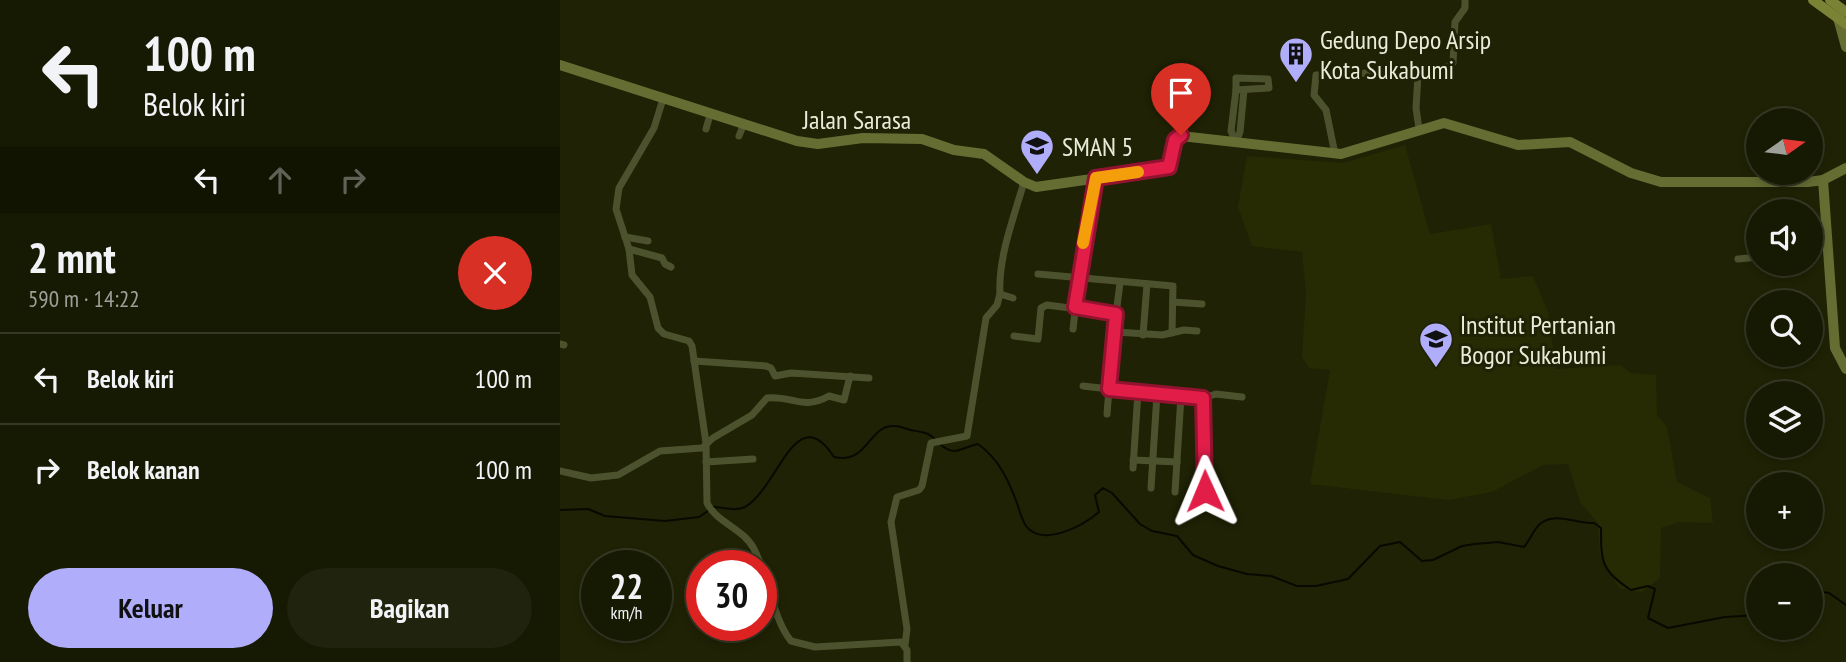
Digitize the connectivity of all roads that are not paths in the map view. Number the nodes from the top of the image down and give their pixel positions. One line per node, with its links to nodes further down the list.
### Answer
1 (1465, 0): 11 (street)
2 (1813, 0): 4 (main road)
3 (1830, 0): 4 (main road)
4 (1843, 18): 5 (street)
5 (1846, 47)
6 (560, 65): 9 (street, Jalan Sarasa)
7 (1370, 73): 14 (street)
8 (1240, 90): 13 (street)
9 (663, 99): 10 (street, Jalan Sarasa); 23 (street)
10 (710, 115): 12 (street); 18 (street, Jalan Sarasa)
11 (1419, 129): 14 (street); 19 (street)
12 (706, 130)
13 (1236, 142): 14 (street); 16 (street)
14 (1335, 154)
15 (1846, 168): 17 (street)
16 (1096, 178): 18 (street); 30 (street)
17 (1824, 179)
18 (1024, 182): 33 (street)
19 (1746, 183)
20 (1824, 186): 21 (street)
21 (1828, 229): 22 (street); 46 (street)
22 (1823, 230)
23 (625, 237): 24 (street); 25 (street)
24 (648, 241)
25 (629, 249): 28 (street); 45 (street)
26 (1746, 258): 27 (street)
27 (1738, 259)
28 (671, 267)
29 (1038, 274): 30 (street)
30 (1080, 278): 31 (street); 37 (street)
31 (1120, 282): 32 (street); 38 (street)
32 (1147, 284): 35 (street); 43 (street)
33 (1000, 294): 34 (street); 66 (street)
34 (1013, 298)
35 (1174, 302): 36 (street); 42 (street)
36 (1202, 304)
37 (1075, 307): 38 (street); 39 (street); 44 (street)
38 (1116, 314): 41 (street)
39 (1073, 329)
40 (1197, 331): 42 (street)
41 (1116, 332): 43 (street); 50 (street)
42 (1172, 333): 43 (street)
43 (1143, 335)
44 (1014, 336)
45 (694, 361): 47 (street); 57 (street)
46 (1846, 369)
47 (850, 376): 48 (street); 57 (street)
48 (869, 378)
49 (1083, 386): 50 (street)
50 (1109, 389): 51 (street); 56 (street)
51 (1138, 392): 52 (street); 59 (street)
52 (1157, 394): 53 (street); 59 (street)
53 (1181, 396): 55 (street); 61 (street)
54 (1242, 397): 55 (street)
55 (1203, 398): 64 (street)
56 (1107, 414)
57 (706, 443): 60 (street); 62 (street)
58 (753, 459): 60 (street)
59 (1154, 460): 61 (street); 63 (street)
60 (706, 462): 66 (street)
61 (1177, 462): 65 (street)
62 (560, 471)
63 (1152, 488)
64 (1205, 491)
65 (1175, 492)
66 (905, 645): 67 (street)
67 (907, 662)

